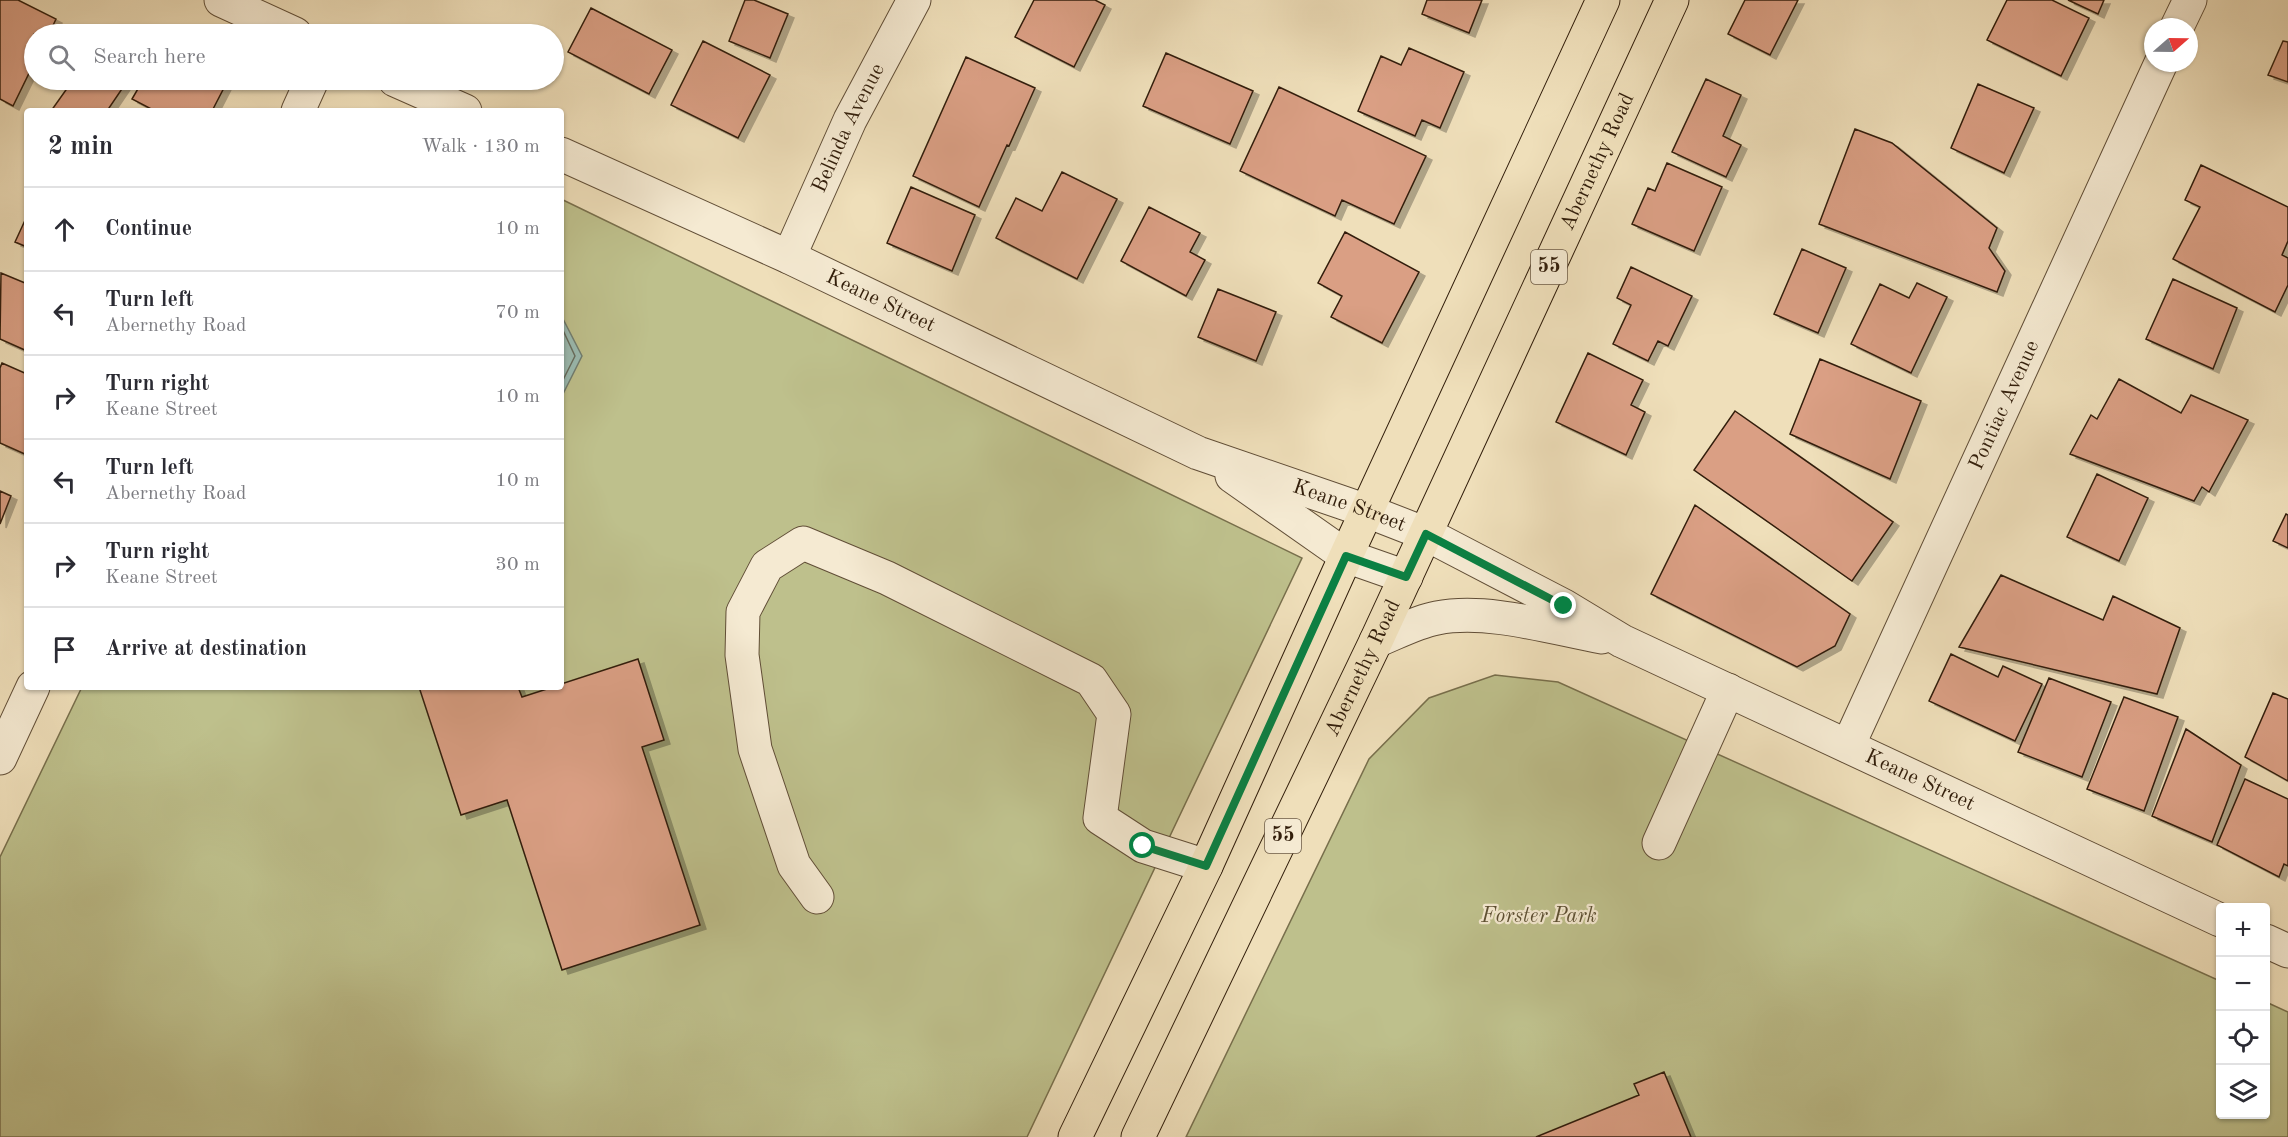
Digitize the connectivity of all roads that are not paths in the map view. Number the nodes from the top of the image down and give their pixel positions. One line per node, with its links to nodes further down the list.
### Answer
1 (221, 0): 7 (street)
2 (914, 0): 14 (street, Belinda Avenue)
3 (1603, 0): 16 (main road)
4 (1672, 0): 17 (main road, Abernethy Road / 55)
5 (2190, 0): 6 (street)
6 (2181, 18)
7 (273, 24)
8 (2157, 72): 24 (street, Pontiac Avenue)
9 (307, 90): 11 (street)
10 (417, 90): 12 (street)
11 (299, 108)
12 (458, 108)
13 (564, 155): 14 (street, Keane Street)
14 (789, 256): 15 (street, Keane Street)
15 (1198, 453): 16 (street, Keane Street); 18 (street, Keane Street)
16 (1367, 512): 17 (street, Keane Street); 18 (main road)
17 (1426, 534): 19 (main road, Abernethy Road / 55); 21 (street, Keane Street)
18 (1346, 556): 19 (street, Keane Street); 27 (main road)
19 (1406, 577): 20 (main road, Abernethy Road / 55)
20 (1376, 641): 21 (street, Keane Street); 33 (main road, Abernethy Road / 55)
21 (1622, 641): 23 (street, Keane Street)
22 (32, 690): 25 (street)
23 (1728, 690): 24 (street, Keane Street); 26 (street)
24 (1848, 746): 29 (street, Keane Street)
25 (0, 758)
26 (1659, 843)
27 (1206, 866): 28 (street); 32 (main road)
28 (817, 897)
29 (2216, 918)
30 (2270, 942): 31 (street)
31 (2288, 951)
32 (1075, 1137)
33 (1138, 1137)

